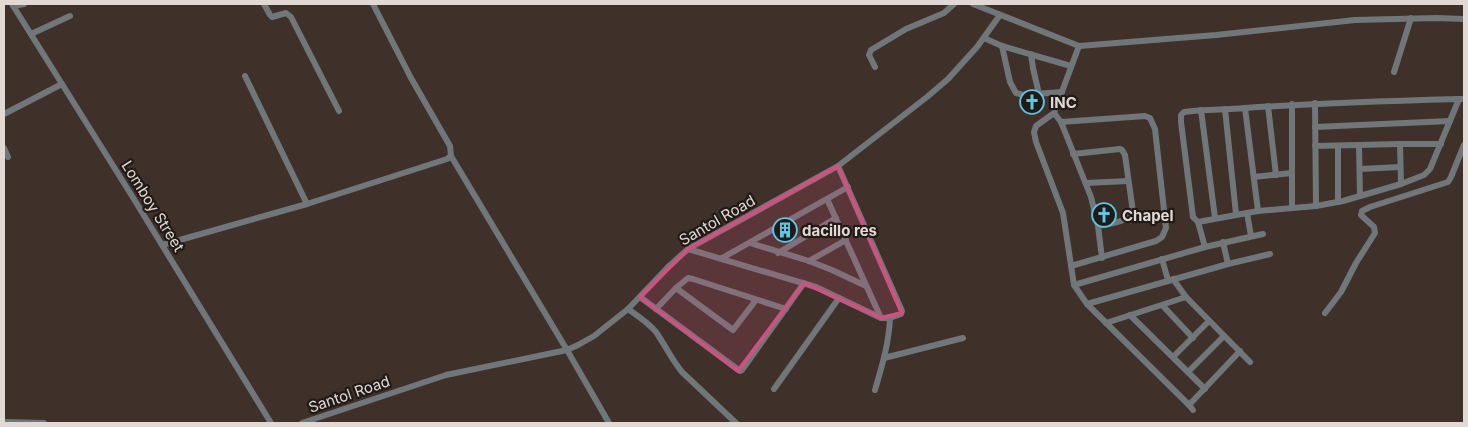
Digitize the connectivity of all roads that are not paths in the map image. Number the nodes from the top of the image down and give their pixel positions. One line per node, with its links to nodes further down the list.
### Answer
1 (24, 4): 6 (street)
2 (264, 4): 30 (street)
3 (373, 4): 44 (street)
4 (954, 4): 17 (street)
5 (974, 4): 7 (street)
6 (13, 5): 11 (street, Lomboy Street)
7 (1000, 15): 12 (street, Santol Road); 14 (street)
8 (70, 16): 11 (street)
9 (1411, 18): 10 (street); 14 (street); 18 (street)
10 (1464, 19)
11 (31, 34): 20 (street, Lomboy Street)
12 (984, 38): 13 (street); 46 (street, Santol Road)
13 (1002, 46): 15 (street); 22 (street)
14 (1079, 46): 16 (street)
15 (1031, 54): 16 (street); 22 (street)
16 (1071, 66): 21 (street)
17 (875, 67)
18 (1394, 72)
19 (245, 76): 59 (street)
20 (62, 84): 32 (street); 74 (street, Lomboy Street)
21 (1062, 92): 22 (street); 31 (street)
22 (1039, 94)
23 (1461, 99): 24 (street); 33 (street)
24 (1315, 103): 25 (street); 35 (street)
25 (1292, 104): 26 (street); 49 (street)
26 (1268, 106): 27 (street); 50 (street)
27 (1245, 108): 28 (street); 51 (street)
28 (1225, 109): 29 (street); 64 (street)
29 (1201, 110): 66 (street); 67 (street)
30 (339, 111)
31 (1054, 113): 34 (street); 84 (street)
32 (4, 114)
33 (1450, 121): 35 (street); 37 (street)
34 (1061, 122): 43 (street); 80 (street)
35 (1315, 127): 40 (street)
36 (1400, 144): 37 (street); 38 (street); 47 (street)
37 (1441, 144): 54 (street)
38 (1359, 145): 41 (street); 48 (street)
39 (1464, 145): 99 (street)
40 (1315, 146): 41 (street); 60 (street)
41 (1338, 146): 58 (street)
42 (4, 148): 45 (street)
43 (1073, 154): 52 (street); 53 (street)
44 (451, 156): 59 (street); 108 (street)
45 (8, 158)
46 (838, 166): 55 (street); 76 (street, Santol Road)
47 (1400, 167): 48 (street); 54 (street)
48 (1360, 169): 56 (street)
49 (1292, 173): 50 (street); 61 (street)
50 (1276, 175): 51 (street)
51 (1254, 177): 62 (street)
52 (1128, 180): 53 (street); 68 (street)
53 (1086, 183): 68 (street)
54 (1401, 184): 56 (street)
55 (848, 187): 57 (street); 102 (street)
56 (1360, 196): 58 (street)
57 (827, 199): 65 (street); 73 (street)
58 (1338, 202): 60 (street)
59 (307, 204): 74 (street)
60 (1316, 206): 61 (street)
61 (1292, 208): 62 (street)
62 (1258, 211): 63 (street)
63 (1246, 213): 64 (street); 70 (street)
64 (1236, 214): 66 (street)
65 (836, 218): 71 (street); 77 (street)
66 (1215, 218): 67 (street)
67 (1198, 222): 75 (street)
68 (1098, 226): 80 (street)
69 (1263, 234): 70 (street)
70 (1251, 236): 72 (street)
71 (846, 240): 82 (street); 88 (street)
72 (1223, 242): 75 (street); 83 (street)
73 (750, 243): 77 (street); 79 (street)
74 (162, 245): 119 (street, Lomboy Street)
75 (1205, 247): 81 (street)
76 (688, 249): 79 (street); 90 (street, Santol Road)
77 (778, 253): 82 (street)
78 (1270, 254): 83 (street)
79 (722, 258): 86 (street)
80 (1102, 258): 84 (street)
81 (1162, 259): 85 (street); 87 (street)
82 (809, 261): 88 (street)
83 (1228, 264): 85 (street)
84 (1071, 266): 87 (street)
85 (1170, 280): 91 (street); 94 (street)
86 (804, 283): 92 (street); 98 (street)
87 (1074, 285): 94 (street)
88 (866, 286): 101 (street)
89 (676, 288): 93 (street); 93 (street); 97 (street)
90 (640, 297): 96 (street, Santol Road); 97 (street)
91 (1186, 297): 95 (street); 103 (street)
92 (840, 298): 101 (street); 114 (street)
93 (756, 300): 98 (street)
94 (1087, 304): 104 (street)
95 (1163, 306): 100 (street); 107 (street)
96 (628, 309): 108 (street, Santol Road); 122 (street)
97 (656, 309): 98 (street)
98 (786, 309)
99 (1325, 313)
100 (1130, 315): 104 (street); 110 (street)
101 (881, 318): 102 (street)
102 (890, 318): 111 (street)
103 (1209, 322): 105 (street); 107 (street)
104 (1106, 323): 115 (street)
105 (1224, 336): 109 (street); 113 (street)
106 (963, 338): 111 (street)
107 (1193, 338): 110 (street)
108 (567, 350): 120 (street, Santol Road); 121 (street)
109 (1240, 351): 112 (street); 115 (street)
110 (1173, 357): 113 (street)
111 (884, 358): 116 (street)
112 (1250, 362)
113 (1188, 372): 115 (street)
114 (774, 389)
115 (1205, 389)
116 (875, 390)
117 (6, 422): 118 (street)
118 (44, 423)
119 (271, 423)
120 (302, 423)
121 (609, 423)
122 (736, 423)

